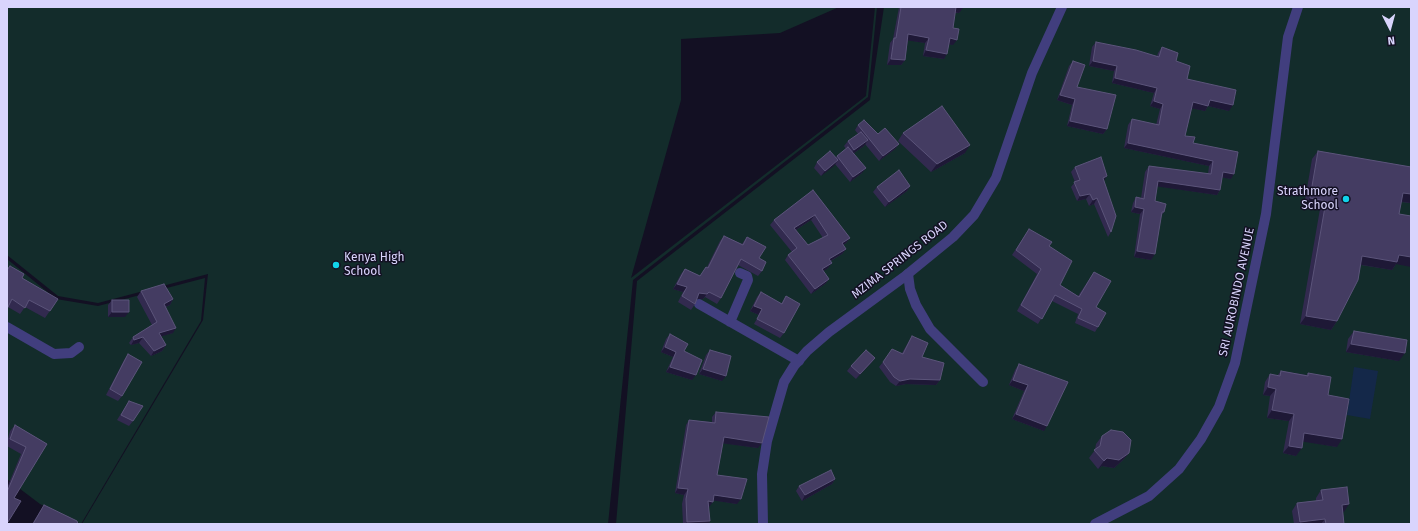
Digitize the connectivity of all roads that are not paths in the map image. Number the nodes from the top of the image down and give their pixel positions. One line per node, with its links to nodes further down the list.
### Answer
1 (1062, 7): 4 (street, MZIMA SPRINGS ROAD)
2 (1298, 7): 12 (street, SRI AUROBINDO AVENUE)
3 (740, 273): 6 (street)
4 (908, 274): 9 (street, MZIMA SPRINGS ROAD); 10 (street)
5 (699, 304): 6 (street)
6 (730, 322): 9 (street)
7 (7, 327): 8 (street)
8 (79, 347)
9 (798, 361): 11 (street, MZIMA SPRINGS ROAD)
10 (983, 382)
11 (763, 524)
12 (1095, 524)

